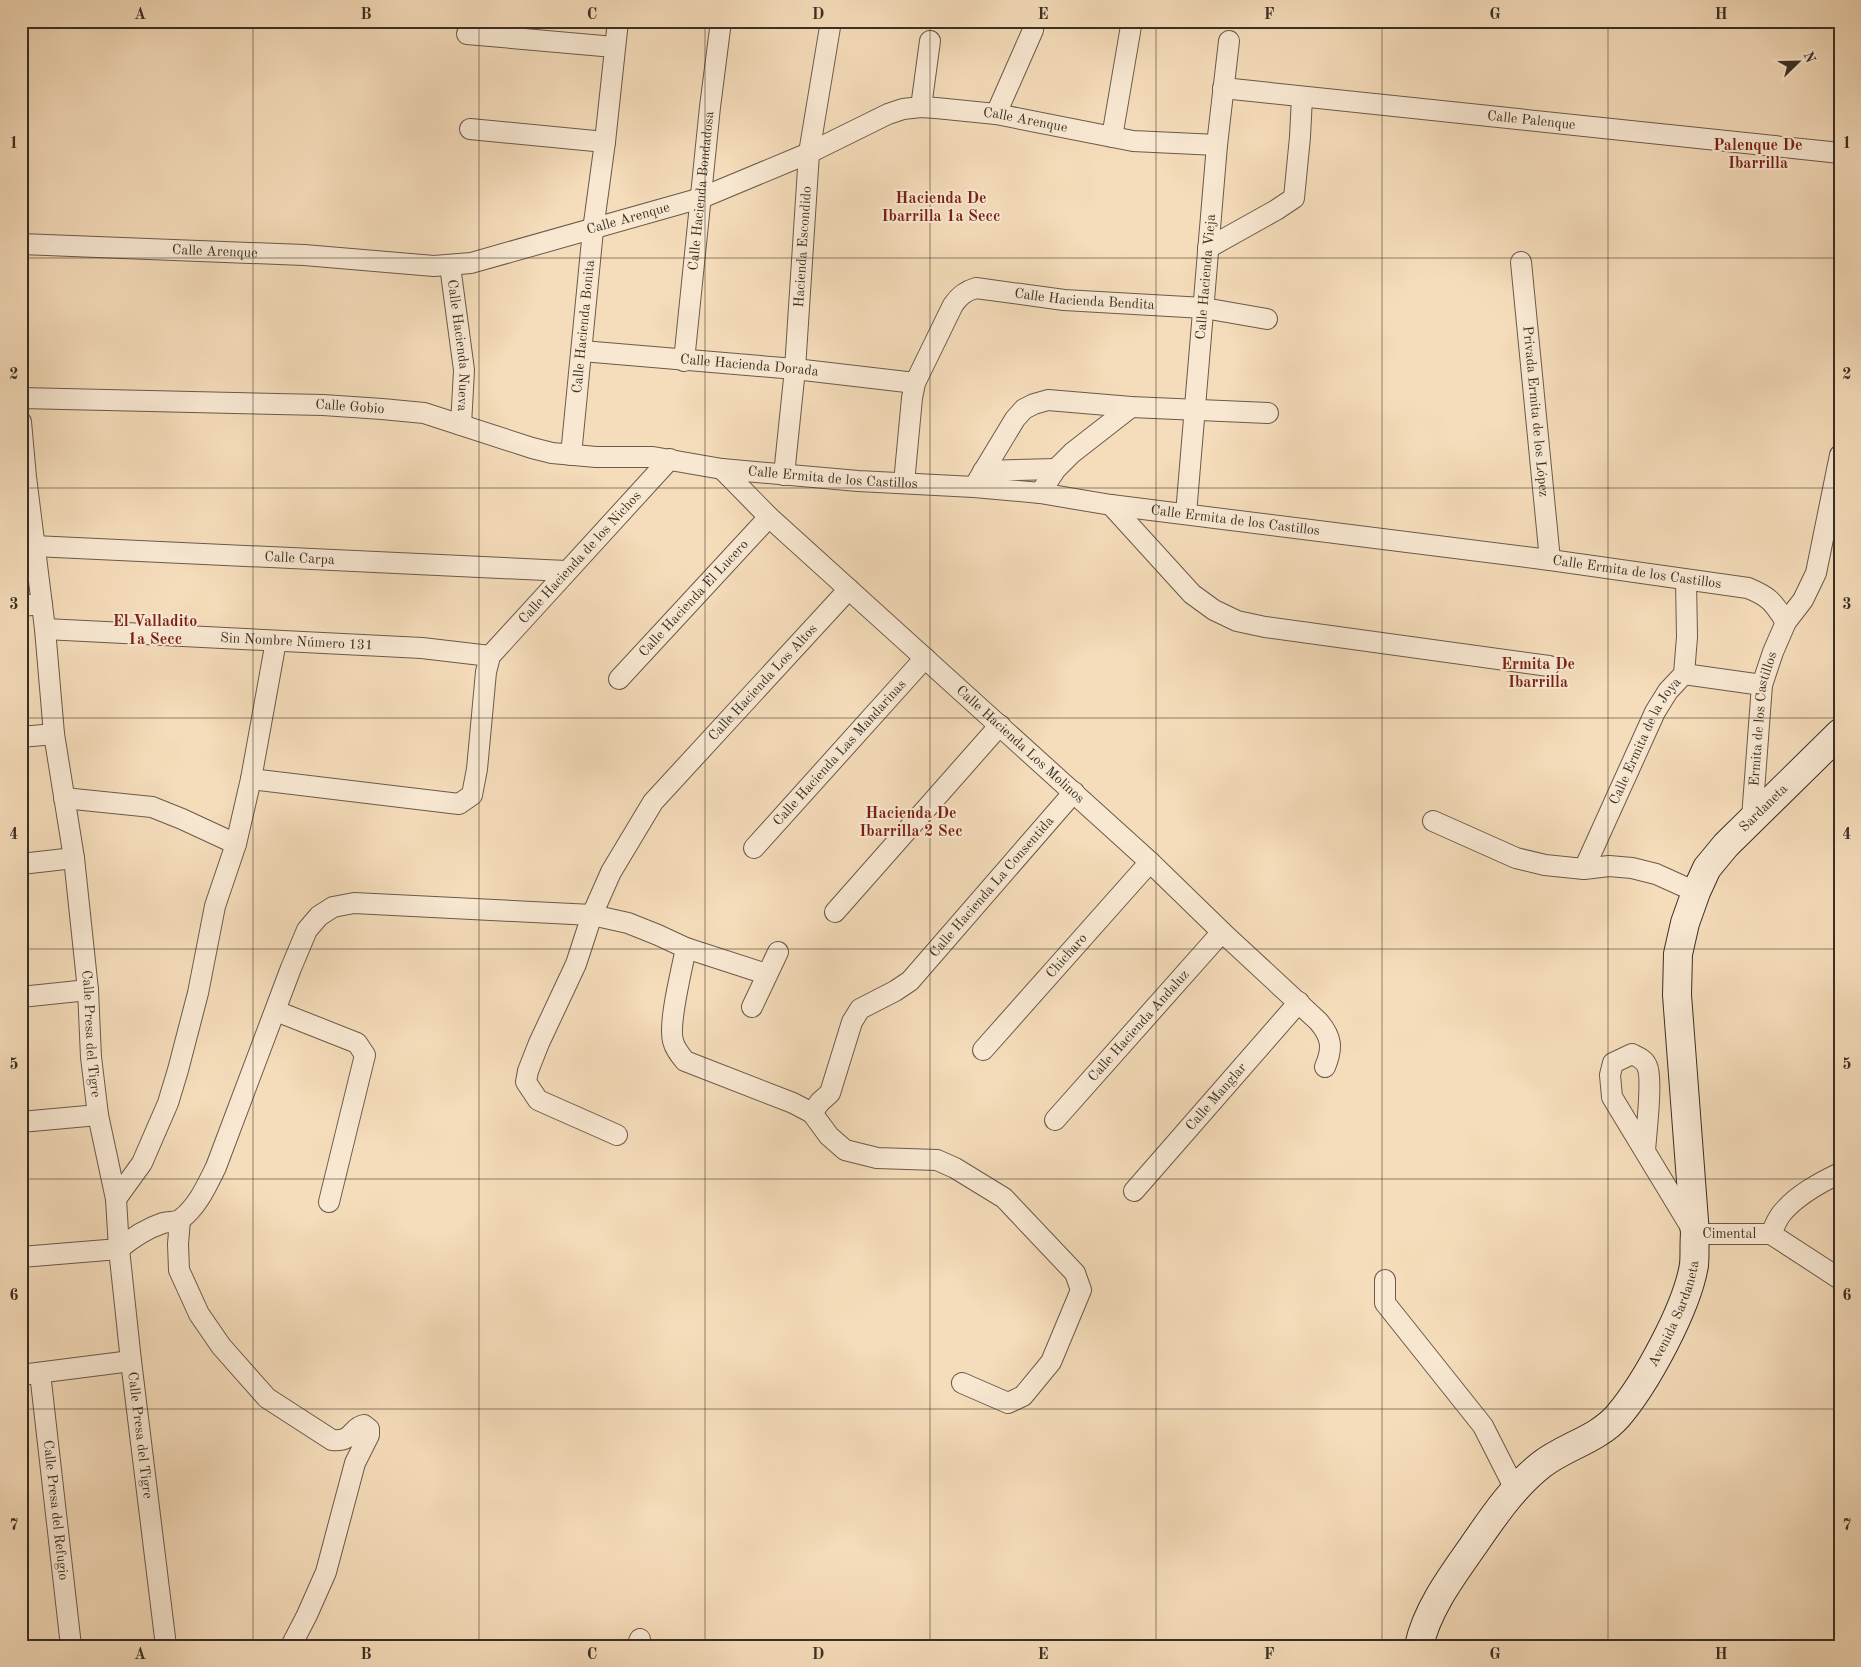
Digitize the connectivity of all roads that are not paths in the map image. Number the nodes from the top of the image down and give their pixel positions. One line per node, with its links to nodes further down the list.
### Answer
1 (618, 21): 9 (street, Calle Hacienda Bonita)
2 (721, 21): 20 (street, Calle Hacienda Bondadosa)
3 (831, 21): 18 (street, Hacienda Escondido)
4 (1131, 26): 15 (street)
5 (1033, 30): 13 (street)
6 (467, 34): 9 (street)
7 (930, 41): 12 (street)
8 (1229, 41): 10 (street, Calle Hacienda Vieja)
9 (614, 47): 16 (street, Calle Hacienda Bonita)
10 (1223, 88): 11 (street, Calle Palenque); 17 (street, Calle Hacienda Vieja)
11 (1302, 97): 19 (street, Calle Palenque); 23 (street)
12 (921, 107): 13 (street, Calle Arenque); 18 (street, Calle Arenque)
13 (996, 114): 15 (street, Calle Arenque)
14 (470, 129): 16 (street)
15 (1112, 137): 17 (street, Calle Arenque)
16 (605, 142): 21 (street, Calle Hacienda Bonita)
17 (1217, 145): 23 (street, Calle Hacienda Vieja)
18 (809, 153): 20 (street, Calle Arenque); 30 (street, Hacienda Escondido)
19 (1840, 154)
20 (700, 198): 21 (street, Calle Arenque); 29 (street, Calle Hacienda Bondadosa)
21 (593, 230): 25 (street, Calle Arenque); 28 (street, Calle Hacienda Bonita)
22 (21, 244): 25 (street, Calle Arenque)
23 (1208, 248): 26 (street, Calle Hacienda Vieja)
24 (1521, 262): 52 (street, Privada Ermita de los López)
25 (450, 266): 37 (street, Calle Hacienda Nueva)
26 (1204, 308): 27 (street, Calle Hacienda Bendita); 31 (street, Calle Hacienda Bendita); 34 (street, Calle Hacienda Vieja)
27 (1267, 319)
28 (582, 351): 29 (street, Calle Hacienda Dorada); 38 (street, Calle Hacienda Bonita)
29 (684, 361): 30 (street, Calle Hacienda Dorada)
30 (795, 369): 31 (street, Calle Hacienda Dorada); 43 (street, Hacienda Escondido)
31 (915, 383): 46 (street)
32 (21, 398): 37 (street, Calle Gobio)
33 (1131, 407): 34 (street); 42 (street); 45 (street)
34 (1194, 409): 35 (street); 49 (street, Calle Hacienda Vieja)
35 (1268, 412)
36 (21, 422): 44 (street, Calle Presa del Tigre)
37 (461, 425): 38 (street, Calle Gobio)
38 (571, 455): 40 (street, Calle Gobio)
39 (1840, 455): 58 (street, Ermita de los Castillos)
40 (670, 459): 41 (street, Calle Ermita de los Castillos); 53 (street, Calle Hacienda de los Nichos)
41 (722, 469): 43 (street, Calle Ermita de los Castillos); 50 (street, Calle Hacienda Los Molinos)
42 (1056, 469): 45 (street); 47 (street)
43 (784, 475): 46 (street, Calle Ermita de los Castillos)
44 (23, 477): 51 (street, Calle Presa del Tigre)
45 (979, 479): 46 (street, Calle Ermita de los Castillos); 47 (street, Calle Ermita de los Castillos)
46 (904, 483)
47 (1040, 493): 48 (street, Calle Ermita de los Castillos)
48 (1111, 505): 49 (street, Calle Ermita de los Castillos); 63 (street)
49 (1186, 514): 52 (street, Calle Ermita de los Castillos)
50 (769, 517): 55 (street, Calle Hacienda Los Molinos); 65 (street, Calle Hacienda El Lucero)
51 (34, 546): 53 (street, Calle Carpa); 56 (street, Calle Presa del Tigre)
52 (1550, 560): 54 (street, Calle Ermita de los Castillos)
53 (566, 571): 61 (street, Calle Hacienda de los Nichos)
54 (1686, 580): 58 (street, Calle Ermita de los Castillos); 64 (street, Calle Ermita de la Joya)
55 (849, 589): 62 (street, Calle Hacienda Los Molinos); 84 (street, Calle Hacienda Los Altos)
56 (42, 604): 57 (street); 59 (street, Calle Presa del Tigre)
57 (21, 606)
58 (1786, 622): 66 (street, Ermita de los Castillos)
59 (45, 629): 60 (street, Sin Nombre Número 131); 69 (street, Calle Presa del Tigre)
60 (276, 641): 61 (street, Sin Nombre Número 131); 71 (street)
61 (490, 656): 71 (street)
62 (925, 658): 67 (street, Calle Hacienda Los Molinos); 77 (street, Calle Hacienda Las Mandarinas)
63 (1549, 666)
64 (1684, 674): 66 (street); 81 (street, Calle Ermita de la Joya)
65 (619, 679)
66 (1762, 685): 74 (street, Ermita de los Castillos)
67 (1000, 725): 72 (street, Calle Hacienda Los Molinos); 83 (street)
68 (1840, 733): 74 (street, Sardaneta)
69 (54, 734): 70 (street); 73 (street, Calle Presa del Tigre)
70 (21, 737)
71 (251, 779): 76 (street)
72 (1074, 792): 79 (street, Calle Hacienda Los Molinos); 96 (street, Calle Hacienda La Consentida)
73 (64, 798): 76 (street); 78 (street, Calle Presa del Tigre)
74 (1752, 818): 82 (street, Sardaneta)
75 (1433, 820): 81 (street)
76 (236, 844): 104 (street)
77 (754, 848)
78 (74, 858): 80 (street); 89 (street, Calle Presa del Tigre)
79 (1150, 862): 85 (street, Calle Hacienda Los Molinos); 94 (street, Chicharo)
80 (21, 864)
81 (1584, 869): 82 (street)
82 (1696, 892): 108 (street, Avenida Sardaneta)
83 (835, 912)
84 (592, 915): 86 (street); 93 (street); 100 (street, Calle Hacienda Los Altos)
85 (1222, 932): 91 (street, Calle Hacienda Los Molinos); 98 (street, Calle Hacienda Andaluz)
86 (686, 948): 88 (street); 96 (street)
87 (778, 952): 88 (street)
88 (766, 974): 92 (street)
89 (88, 990): 90 (street); 97 (street, Calle Presa del Tigre)
90 (21, 997)
91 (1299, 1002): 95 (street, Calle Hacienda Los Molinos); 103 (street, Calle Manglar)
92 (752, 1007)
93 (276, 1011): 105 (street); 106 (street)
94 (983, 1050)
95 (1325, 1067)
96 (812, 1114): 115 (street)
97 (98, 1115): 99 (street); 104 (street, Calle Presa del Tigre)
98 (1055, 1120)
99 (21, 1122)
100 (617, 1135)
101 (1645, 1151): 108 (street)
102 (1840, 1174): 107 (street)
103 (1134, 1192)
104 (116, 1198): 109 (street, Calle Presa del Tigre)
105 (329, 1202)
106 (180, 1220): 109 (street); 119 (street)
107 (1762, 1233): 108 (street, Cimental); 111 (street, Cimental)
108 (1707, 1234): 116 (street, Avenida Sardaneta)
109 (119, 1249): 110 (street); 113 (street, Calle Presa del Tigre)
110 (21, 1257)
111 (1840, 1279)
112 (1385, 1280): 116 (street)
113 (131, 1362): 114 (street); 118 (street, Calle Presa del Tigre)
114 (31, 1374): 117 (street, Calle Presa del Refugio)
115 (962, 1383)
116 (1515, 1489): 120 (street, Avenida Sardaneta)
117 (71, 1646)
118 (166, 1646)
119 (291, 1646)
120 (1419, 1646)

